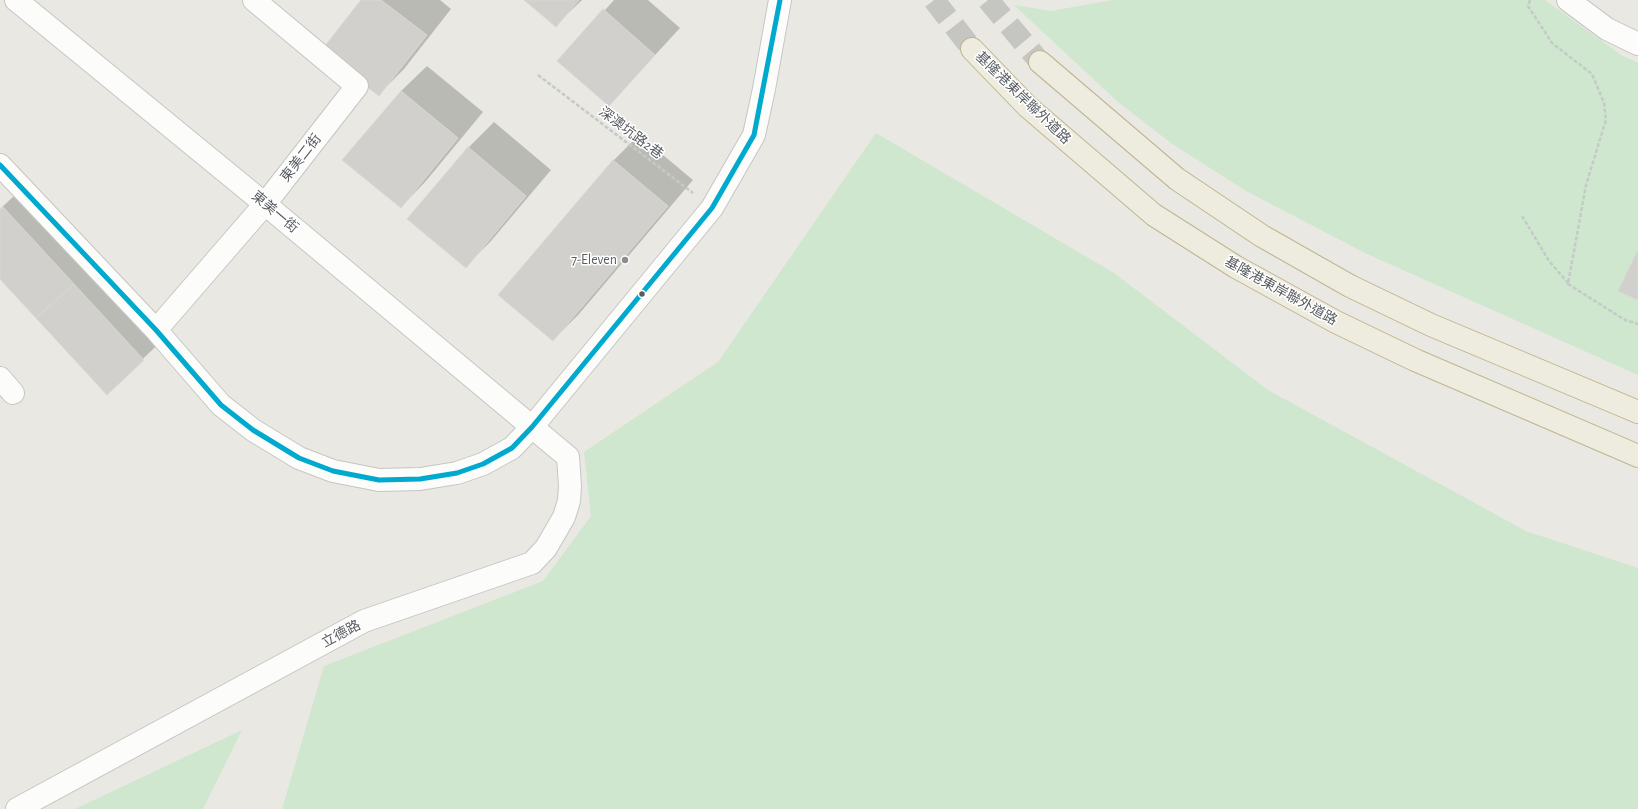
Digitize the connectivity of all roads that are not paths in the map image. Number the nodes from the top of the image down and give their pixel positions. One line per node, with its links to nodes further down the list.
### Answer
1 (16, 0): 9 (street, 東美一街)
2 (254, 0): 9 (street, 東美二街)
3 (780, 0): 12 (street)
4 (1568, 0): 5 (street)
5 (1638, 44)
6 (972, 49): 13 (highway, 基隆港東岸聯外道路)
7 (1040, 62): 11 (highway)
8 (0, 164): 10 (street)
9 (265, 204): 10 (street, 東美二街); 12 (street, 東美一街)
10 (156, 330): 12 (street)
11 (1638, 412)
12 (532, 427): 14 (street, 立德路)
13 (1638, 456)
14 (17, 809)

